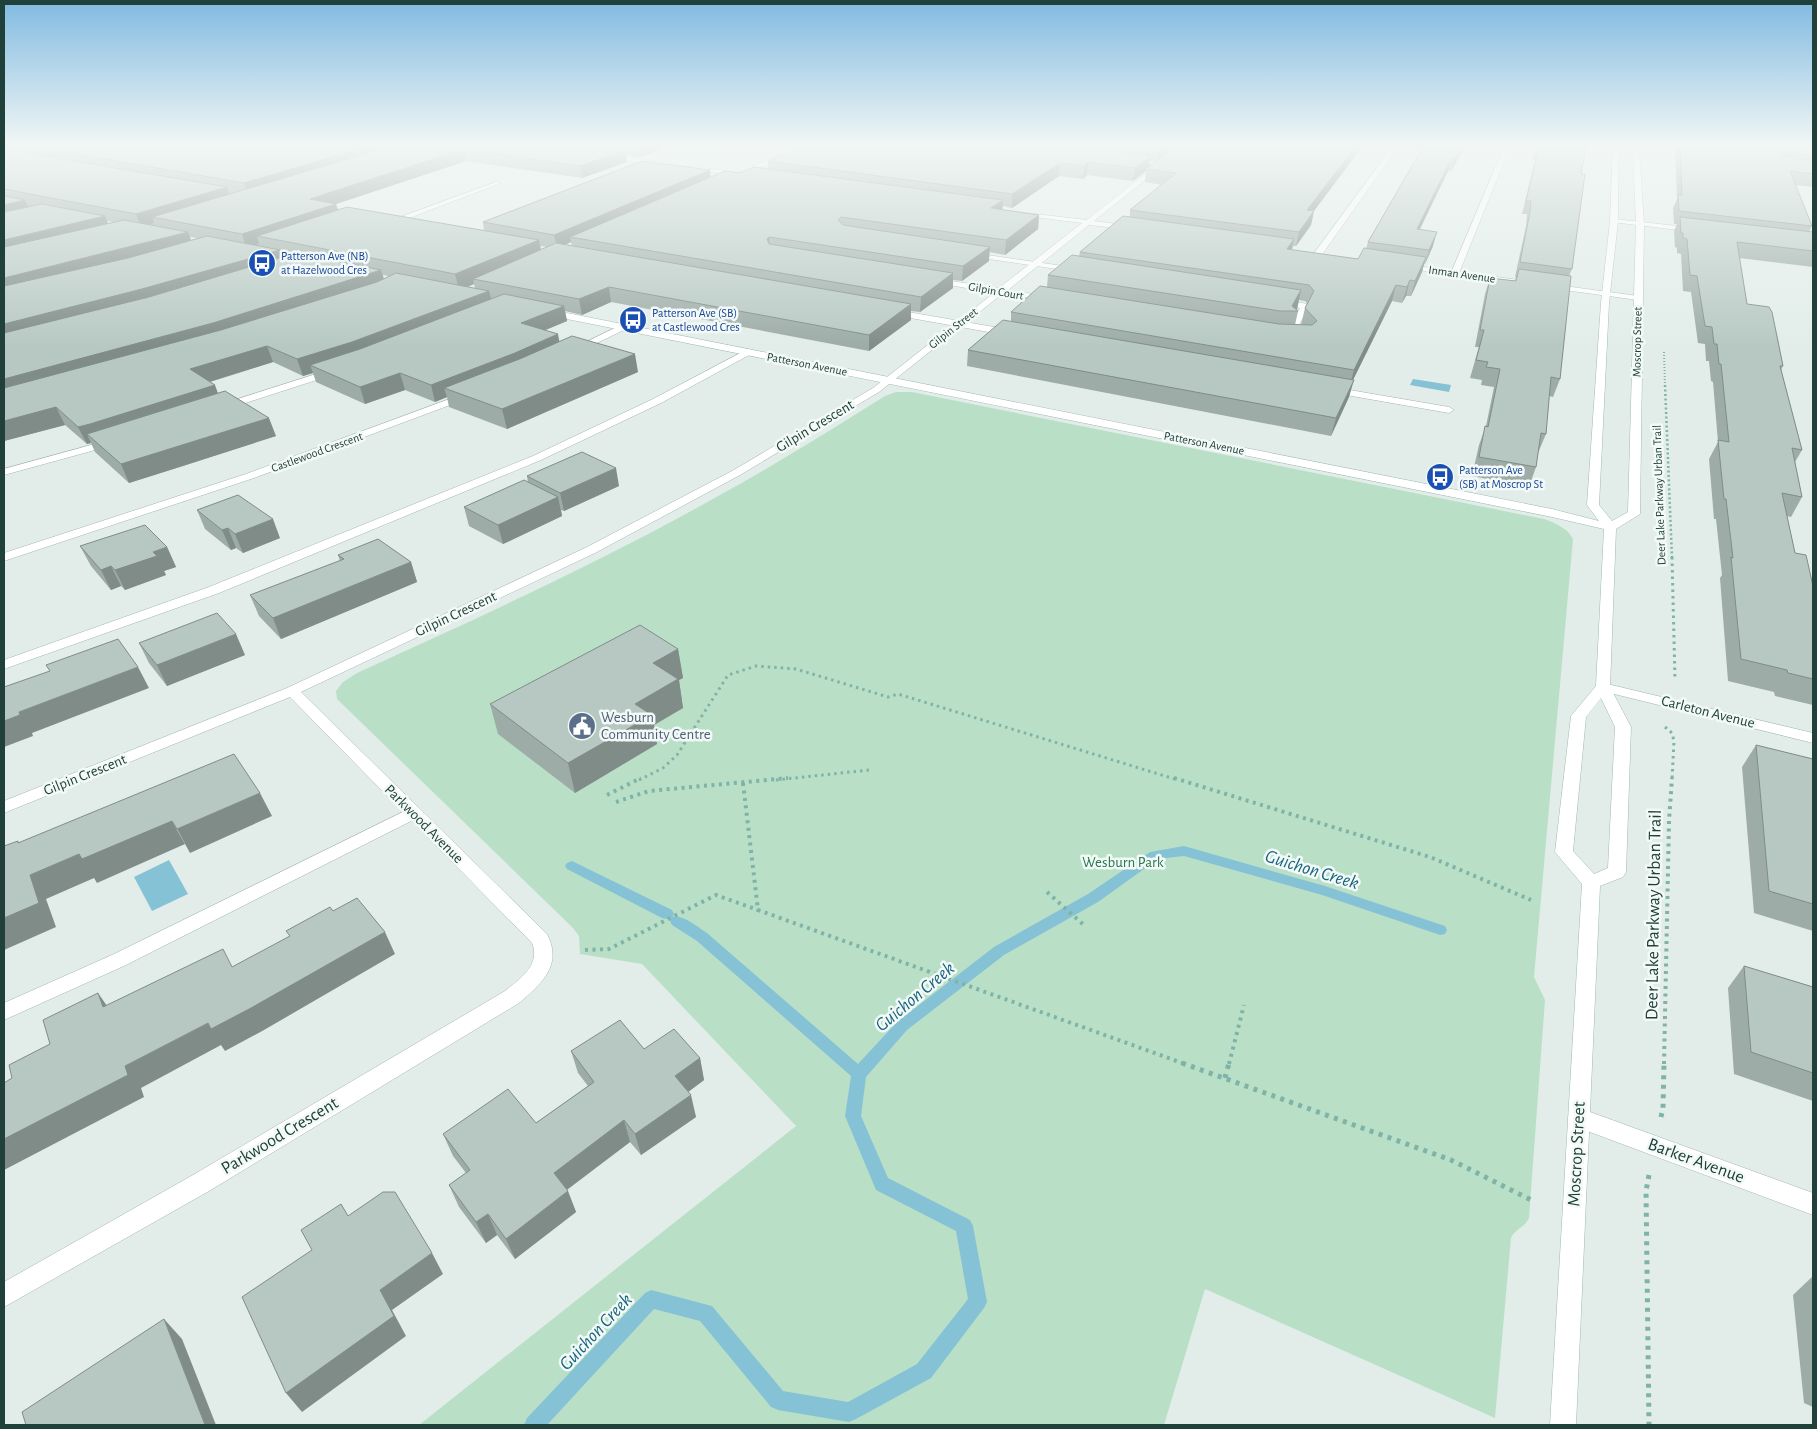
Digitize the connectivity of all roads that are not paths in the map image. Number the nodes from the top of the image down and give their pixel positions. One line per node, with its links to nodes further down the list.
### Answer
1 (413, 214): 11 (street)
2 (1027, 214): 10 (street)
3 (1098, 214): 10 (street, Gilpin Street)
4 (1347, 214): 18 (street)
5 (1479, 214): 23 (street)
6 (1614, 214): 9 (street)
7 (1639, 214): 12 (street, Moscrop Street)
8 (378, 221): 11 (street)
9 (1614, 221): 12 (street); 26 (street)
10 (1087, 222): 14 (street); 20 (street, Gilpin Street)
11 (387, 223): 13 (street)
12 (1640, 224): 15 (street); 27 (street, Moscrop Street)
13 (406, 226)
14 (1142, 229)
15 (1707, 232)
16 (957, 252): 20 (street)
17 (1308, 252): 18 (street)
18 (1318, 254): 19 (street)
19 (1328, 255)
20 (1035, 264): 22 (street); 25 (street, Gilpin Street)
21 (1396, 265): 23 (street, Inman Avenue)
22 (1089, 272)
23 (1455, 273): 26 (street, Inman Avenue)
24 (919, 278): 25 (street, Gilpin Court)
25 (1000, 291): 28 (street, Gilpin Court); 32 (street, Gilpin Street)
26 (1606, 293): 27 (street, Inman Avenue); 46 (street)
27 (1638, 298): 46 (street, Moscrop Street)
28 (1054, 300)
29 (1266, 300): 35 (street)
30 (536, 310): 33 (street, Patterson Avenue)
31 (886, 311): 32 (street)
32 (958, 324): 34 (street); 39 (street, Gilpin Street)
33 (623, 327): 36 (street, Patterson Avenue); 37 (street)
34 (1023, 335)
35 (1292, 337)
36 (748, 352): 39 (street, Patterson Avenue); 48 (street)
37 (568, 353)
38 (342, 368): 43 (street)
39 (889, 380): 46 (street, Patterson Avenue); 50 (street, Gilpin Crescent)
40 (1323, 388): 42 (street)
41 (477, 392): 47 (street, Castlewood Crescent)
42 (1449, 410)
43 (212, 411)
44 (122, 439): 45 (street)
45 (4, 472)
46 (1610, 527): 49 (street)
47 (4, 557)
48 (4, 665)
49 (1603, 687): 51 (street, Carleton Avenue); 54 (street); 54 (street)
50 (292, 691): 52 (street, Gilpin Crescent); 53 (street, Parkwood Avenue)
51 (1813, 738)
52 (4, 807)
53 (412, 813): 55 (street, Parkwood Avenue); 56 (street)
54 (1591, 882): 57 (street, Moscrop Street)
55 (544, 962): 59 (street, Parkwood Crescent)
56 (4, 1012)
57 (1579, 1118): 58 (street, Barker Avenue); 60 (street, Moscrop Street)
58 (1813, 1204)
59 (4, 1295)
60 (1563, 1425)

